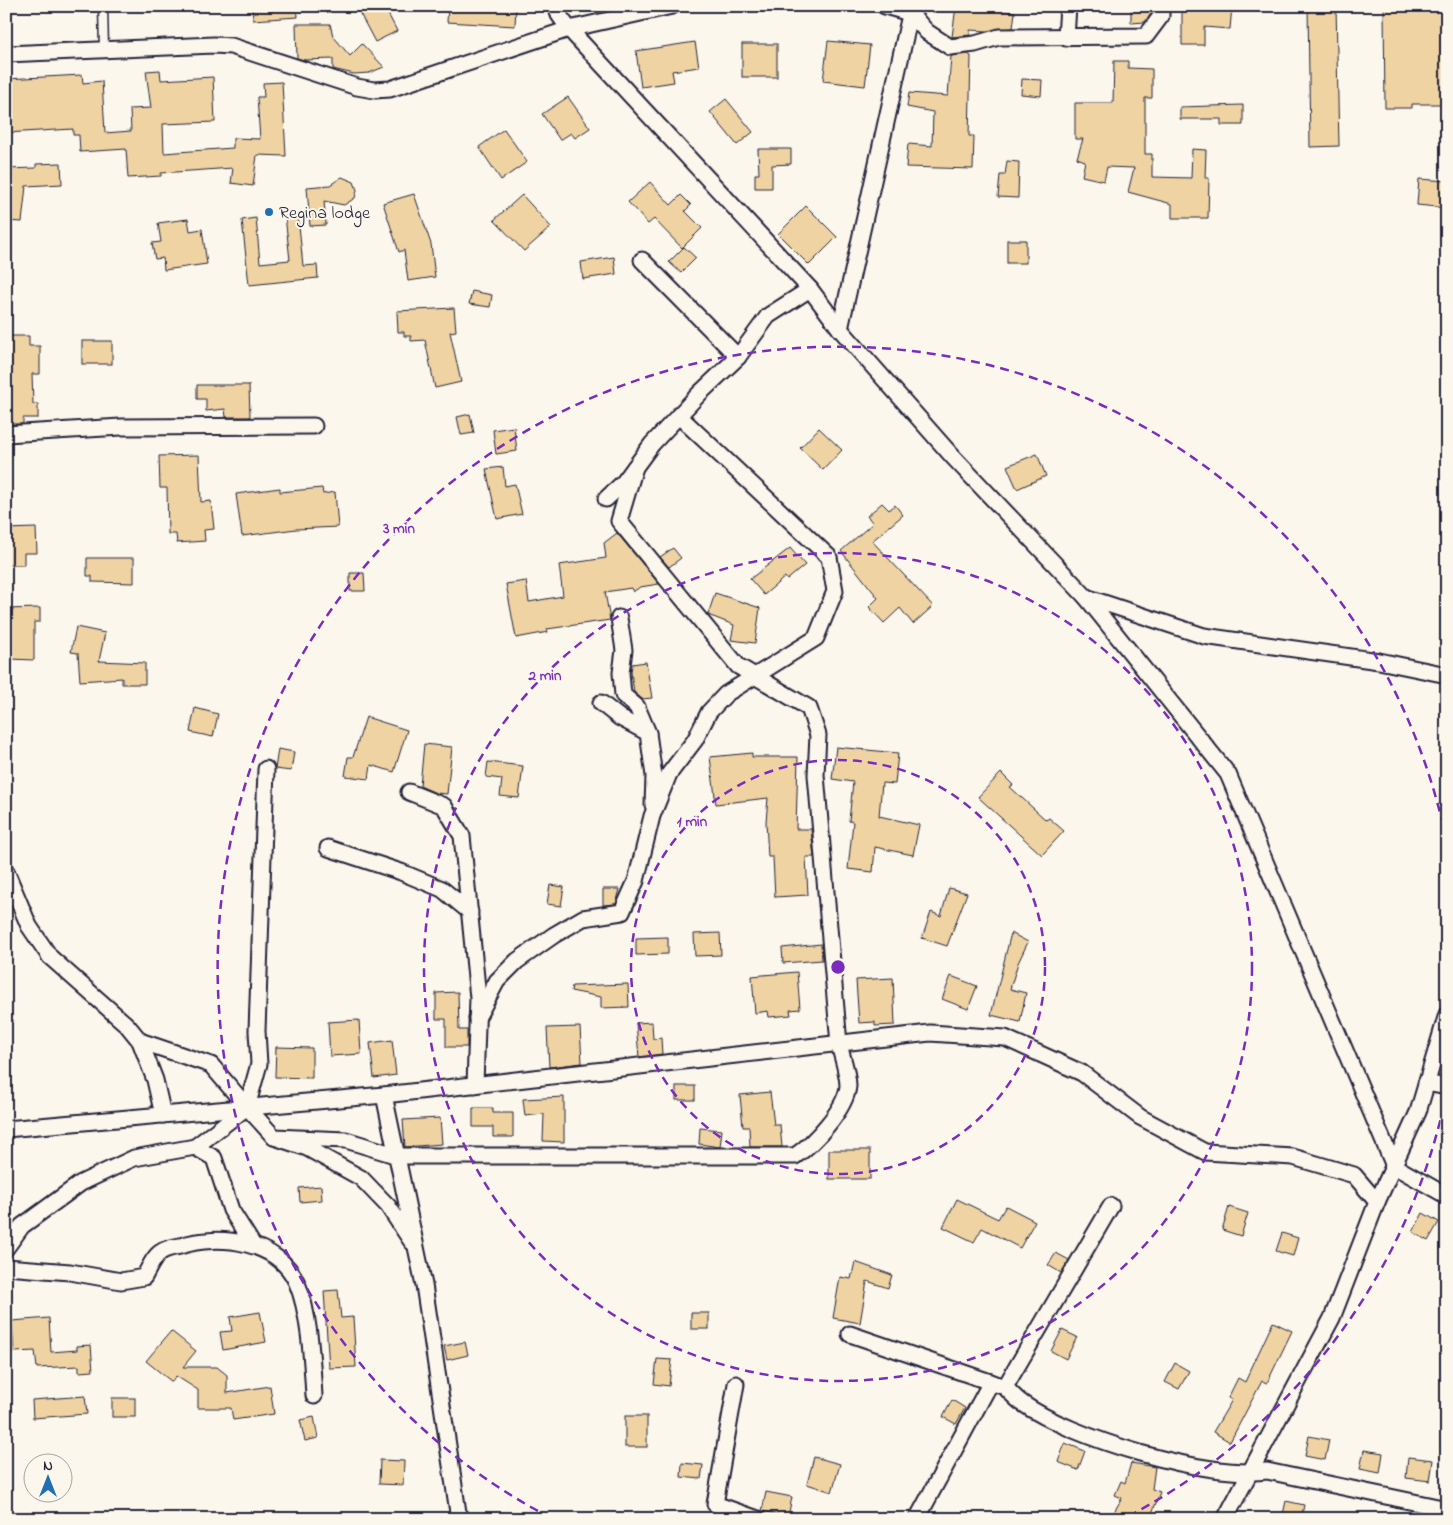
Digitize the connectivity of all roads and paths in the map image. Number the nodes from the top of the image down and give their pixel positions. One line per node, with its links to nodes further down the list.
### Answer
1 (103, 6): 10 (lane)
2 (556, 6): 8 (street)
3 (672, 6): 8 (street)
4 (885, 6): 7 (street)
5 (1068, 6): 9 (street)
6 (1161, 6): 9 (street)
7 (911, 10): 9 (street); 14 (street)
8 (569, 28): 10 (street); 13 (street)
9 (1066, 38)
10 (104, 49): 11 (street)
11 (6, 54)
12 (642, 260): 15 (street)
13 (810, 289): 14 (street); 15 (street)
14 (840, 329): 21 (street)
15 (738, 357): 16 (street)
16 (679, 416): 19 (street); 24 (street)
17 (314, 426): 18 (street)
18 (6, 434)
19 (635, 467): 20 (street); 24 (street)
20 (606, 498)
21 (1086, 598): 23 (street); 47 (street)
22 (619, 618): 26 (street)
23 (1447, 674)
24 (756, 677): 29 (street); 36 (street)
25 (601, 703): 26 (street)
26 (648, 733): 29 (street)
27 (266, 768): 41 (street)
28 (410, 792): 32 (street)
29 (652, 816): 34 (street)
30 (328, 848): 32 (street)
31 (6, 871): 35 (street)
32 (470, 912): 34 (street)
33 (1447, 1014): 37 (street)
34 (477, 1018): 38 (street)
35 (140, 1040): 41 (street); 42 (street)
36 (839, 1044): 38 (street); 46 (street); 49 (street)
37 (1426, 1083): 39 (street); 47 (street)
38 (475, 1085): 40 (street)
39 (1447, 1087)
40 (384, 1096): 41 (street); 46 (street)
41 (247, 1108): 42 (street); 44 (street); 45 (street)
42 (163, 1115): 43 (street)
43 (6, 1129)
44 (274, 1137): 46 (street); 53 (street)
45 (195, 1147): 51 (street); 52 (street)
46 (398, 1156): 53 (street)
47 (1394, 1166): 48 (street); 49 (street)
48 (1447, 1196)
49 (1378, 1202): 59 (street)
50 (1111, 1206): 57 (street)
51 (253, 1245): 54 (street); 58 (street)
52 (6, 1248)
53 (416, 1249): 61 (street)
54 (6, 1267)
55 (850, 1334): 57 (street)
56 (736, 1384): 62 (street)
57 (998, 1384): 59 (street); 63 (street)
58 (314, 1396)
59 (1248, 1474): 60 (street); 64 (street)
60 (1447, 1509)
61 (459, 1519)
62 (758, 1519)
63 (917, 1519)
64 (1225, 1519)

